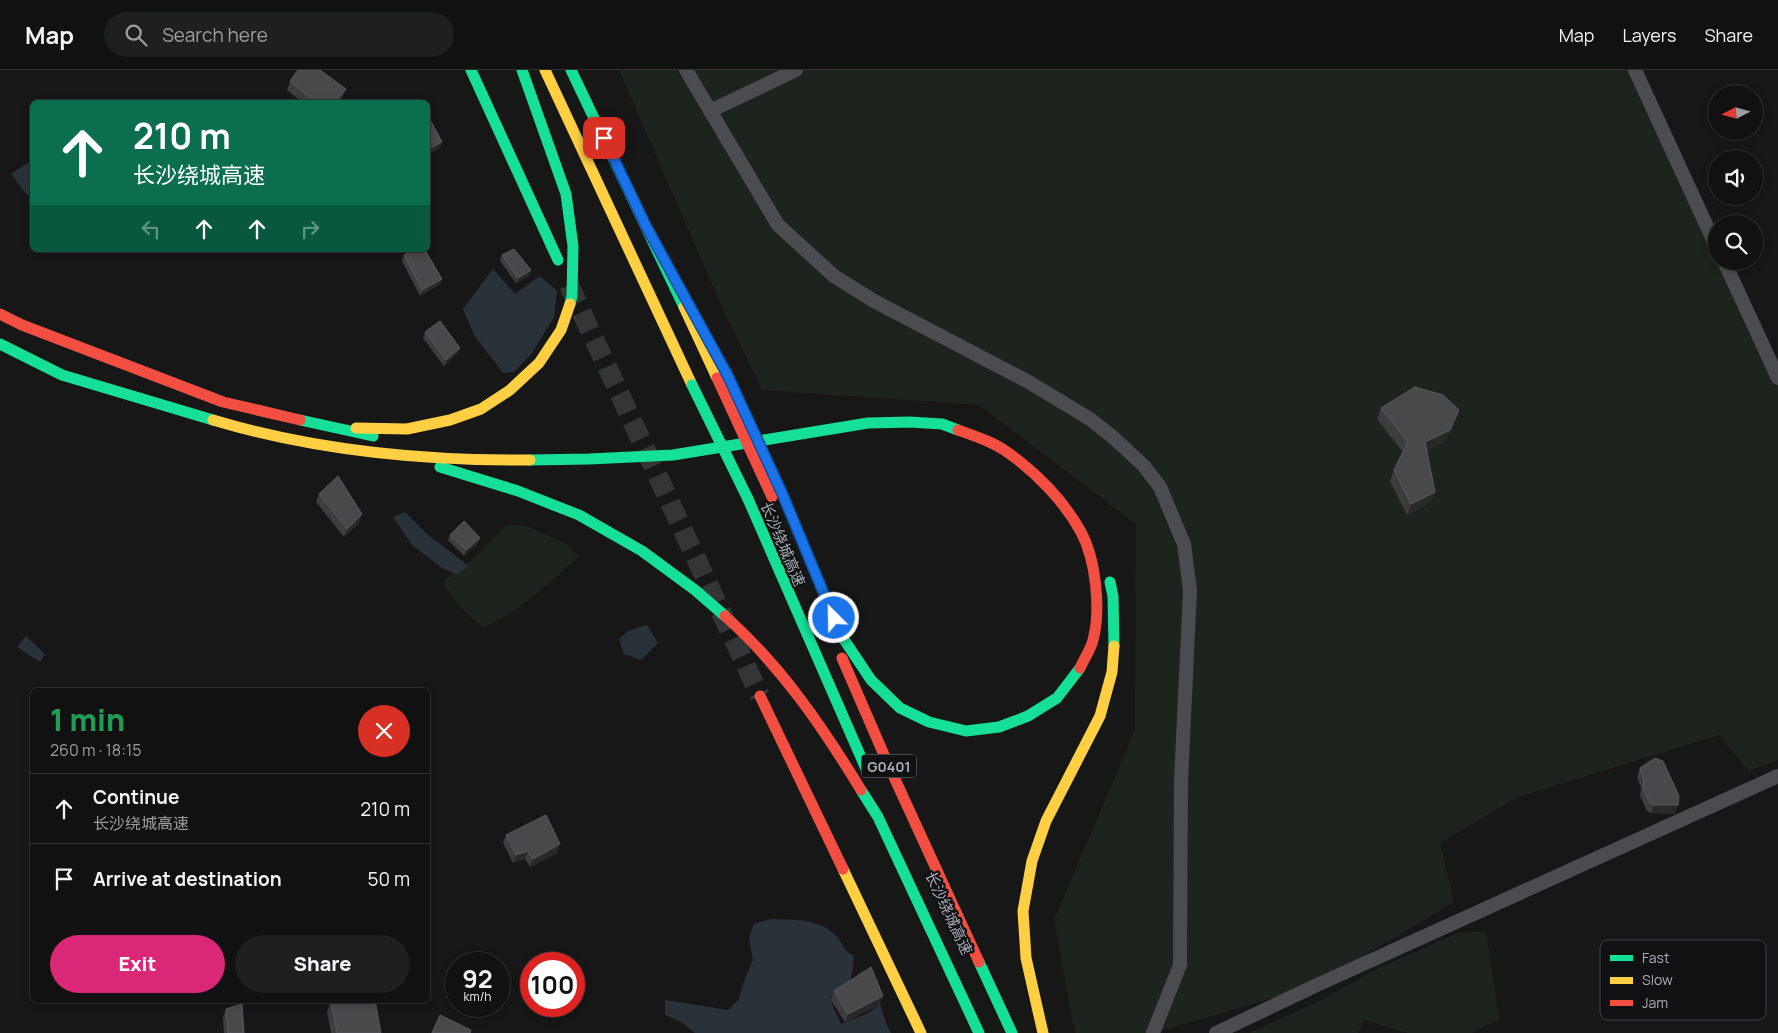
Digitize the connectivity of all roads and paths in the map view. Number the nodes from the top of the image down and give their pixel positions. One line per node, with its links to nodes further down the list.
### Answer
1 (471, 70): 10 (main road)
2 (522, 70): 20 (main road)
3 (545, 70): 34 (main road, 长沙绕城高速 / G0401, bridge)
4 (571, 70): 29 (main road)
5 (686, 70): 8 (street)
6 (796, 70): 8 (street)
7 (1635, 70): 9 (street)
8 (710, 111): 41 (street)
9 (1708, 229)
10 (558, 260)
11 (1728, 270): 14 (street)
12 (0, 314): 20 (main road)
13 (0, 344): 27 (main road)
14 (1778, 378)
15 (907, 410): 18 (main road)
16 (881, 411): 17 (main road)
17 (864, 412)
18 (962, 419)
19 (777, 426): 24 (main road)
20 (330, 427): 23 (main road)
21 (986, 428): 22 (main road)
22 (1010, 440)
23 (398, 441)
24 (691, 441)
25 (624, 446): 26 (main road)
26 (605, 447)
27 (351, 449): 29 (main road); 37 (main road)
28 (1067, 491): 30 (main road)
29 (777, 495): 39 (main road, 长沙绕城高速 / G0401)
30 (1098, 543)
31 (1106, 569): 40 (main road)
32 (760, 696): 36 (main road)
33 (1778, 776): 42 (street)
34 (872, 782)
35 (880, 800): 38 (main road, 长沙绕城高速 / G0401)
36 (921, 1033)
37 (979, 1033)
38 (988, 1033)
39 (1012, 1033)
40 (1043, 1033)
41 (1153, 1033)
42 (1216, 1033)

